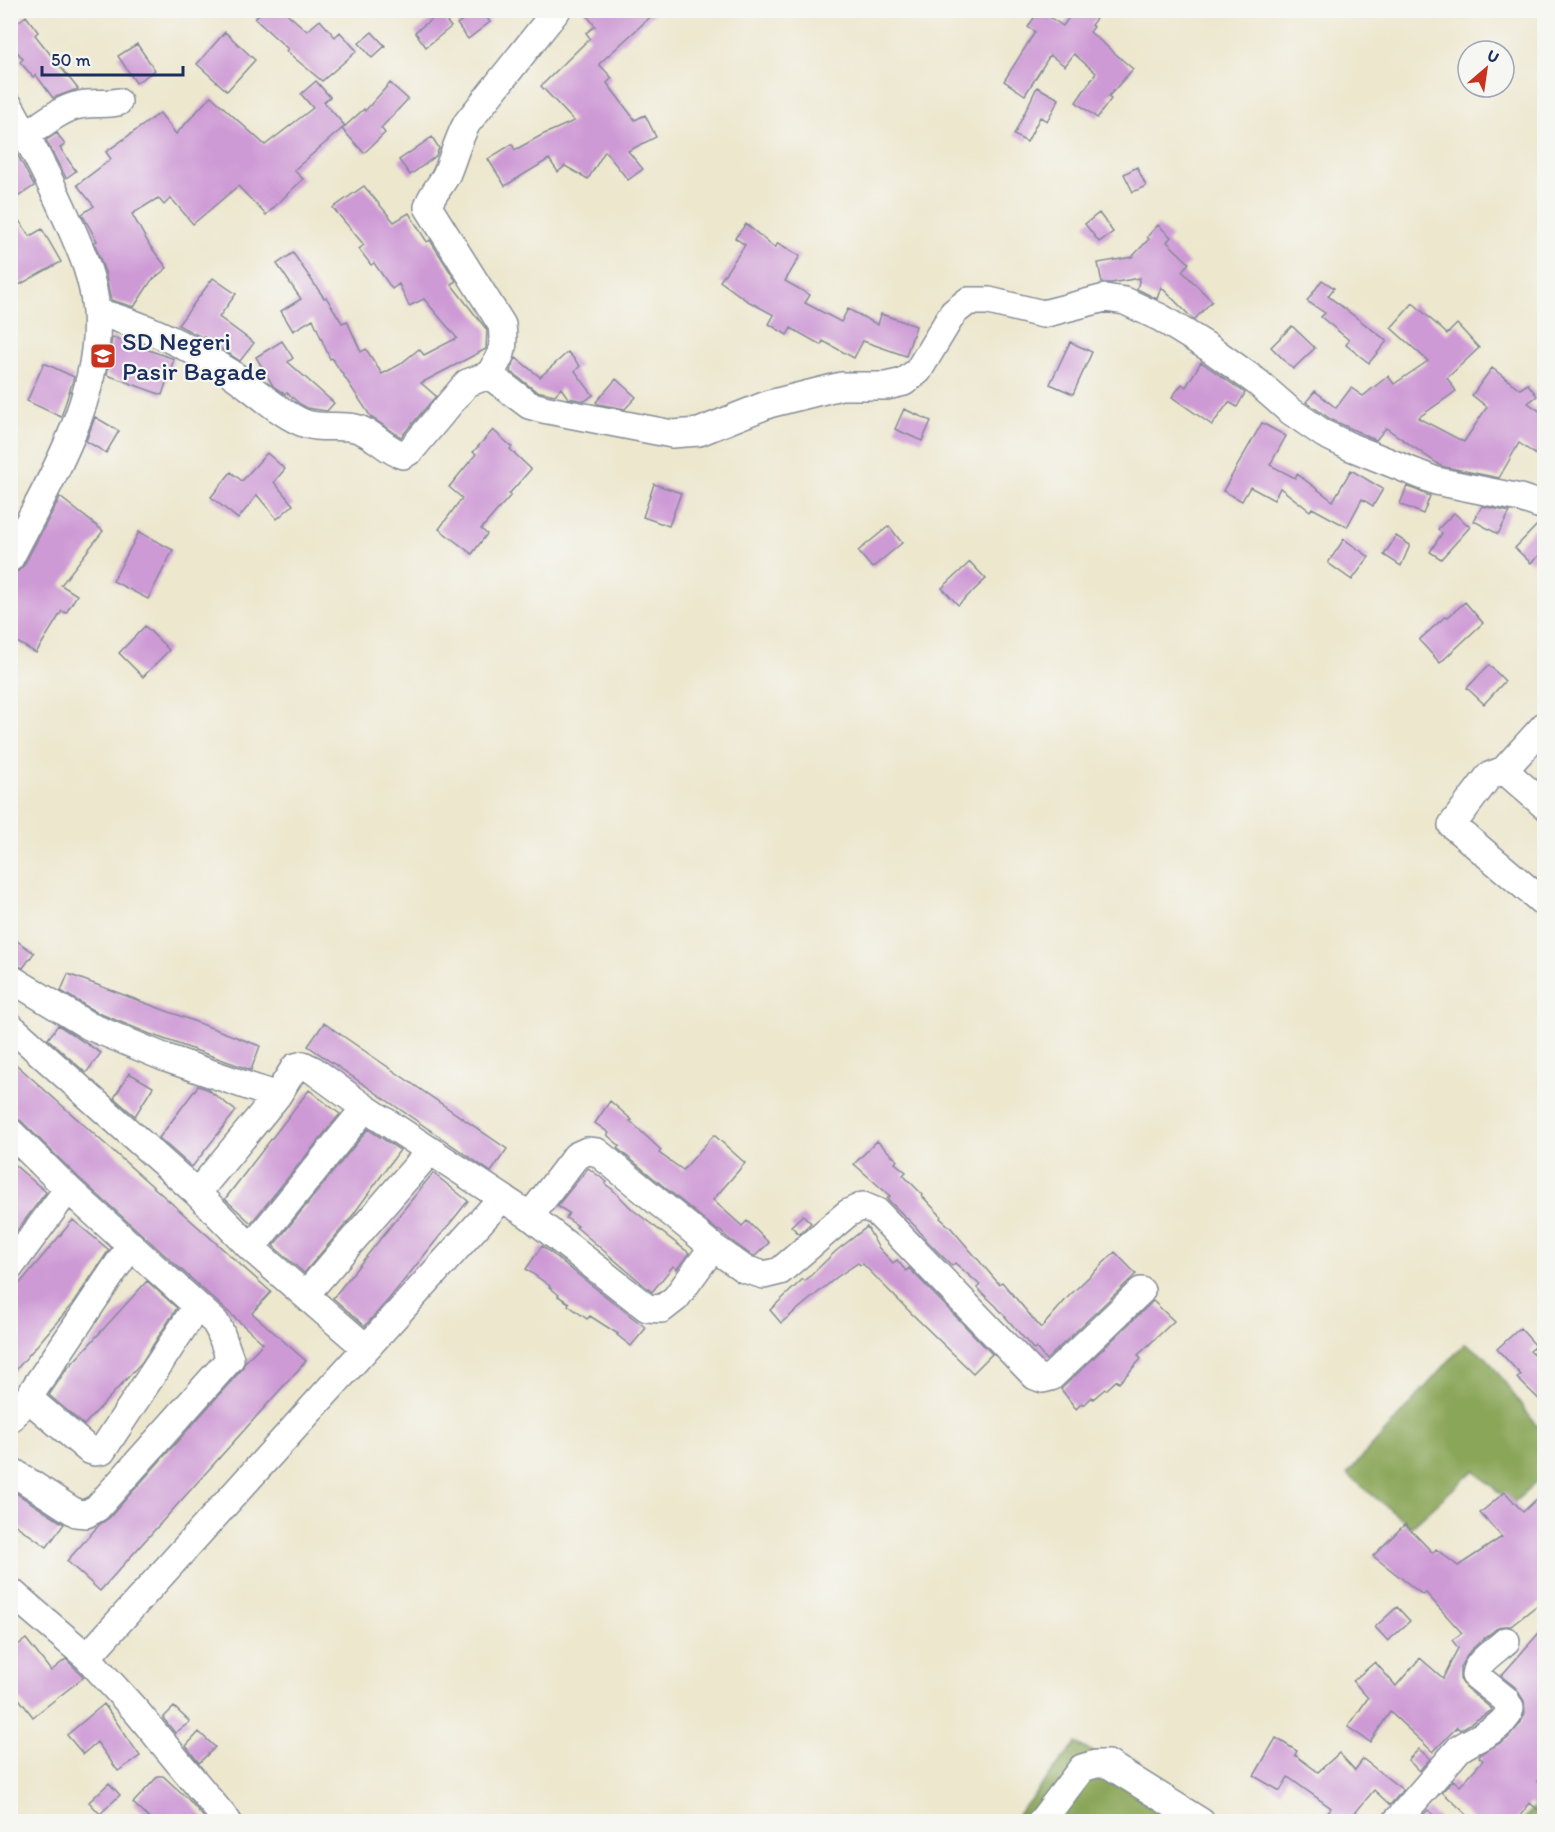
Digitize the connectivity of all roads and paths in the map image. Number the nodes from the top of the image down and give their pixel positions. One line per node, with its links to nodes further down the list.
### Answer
1 (557, 10): 6 (street)
2 (118, 102): 4 (street)
3 (10, 107): 4 (street)
4 (26, 135): 5 (street)
5 (96, 312): 6 (street); 8 (street)
6 (489, 375): 7 (street)
7 (1545, 506)
8 (10, 558)
9 (1545, 726): 10 (street)
10 (1504, 770): 11 (street); 12 (street)
11 (1545, 805)
12 (1545, 903)
13 (10, 978): 15 (street)
14 (10, 1026): 20 (street)
15 (277, 1096): 16 (street); 20 (street)
16 (365, 1108): 18 (street); 25 (street)
17 (10, 1132): 19 (street)
18 (430, 1151): 21 (street); 28 (street)
19 (68, 1189): 23 (street); 26 (street)
20 (197, 1193): 25 (street)
21 (502, 1198): 22 (street); 30 (street)
22 (530, 1216): 24 (street); 24 (street)
23 (131, 1245): 29 (street); 31 (street)
24 (713, 1247): 27 (street)
25 (251, 1248): 28 (street)
26 (10, 1267)
27 (1141, 1291)
28 (306, 1294): 30 (street)
29 (196, 1306): 31 (street); 33 (street)
30 (366, 1348): 36 (street)
31 (28, 1398): 32 (street)
32 (10, 1419)
33 (10, 1470)
34 (10, 1591): 36 (street)
35 (1506, 1641): 37 (street)
36 (87, 1657): 38 (street)
37 (1402, 1820)
38 (228, 1821)
39 (1041, 1821): 40 (street)
40 (1201, 1821)

